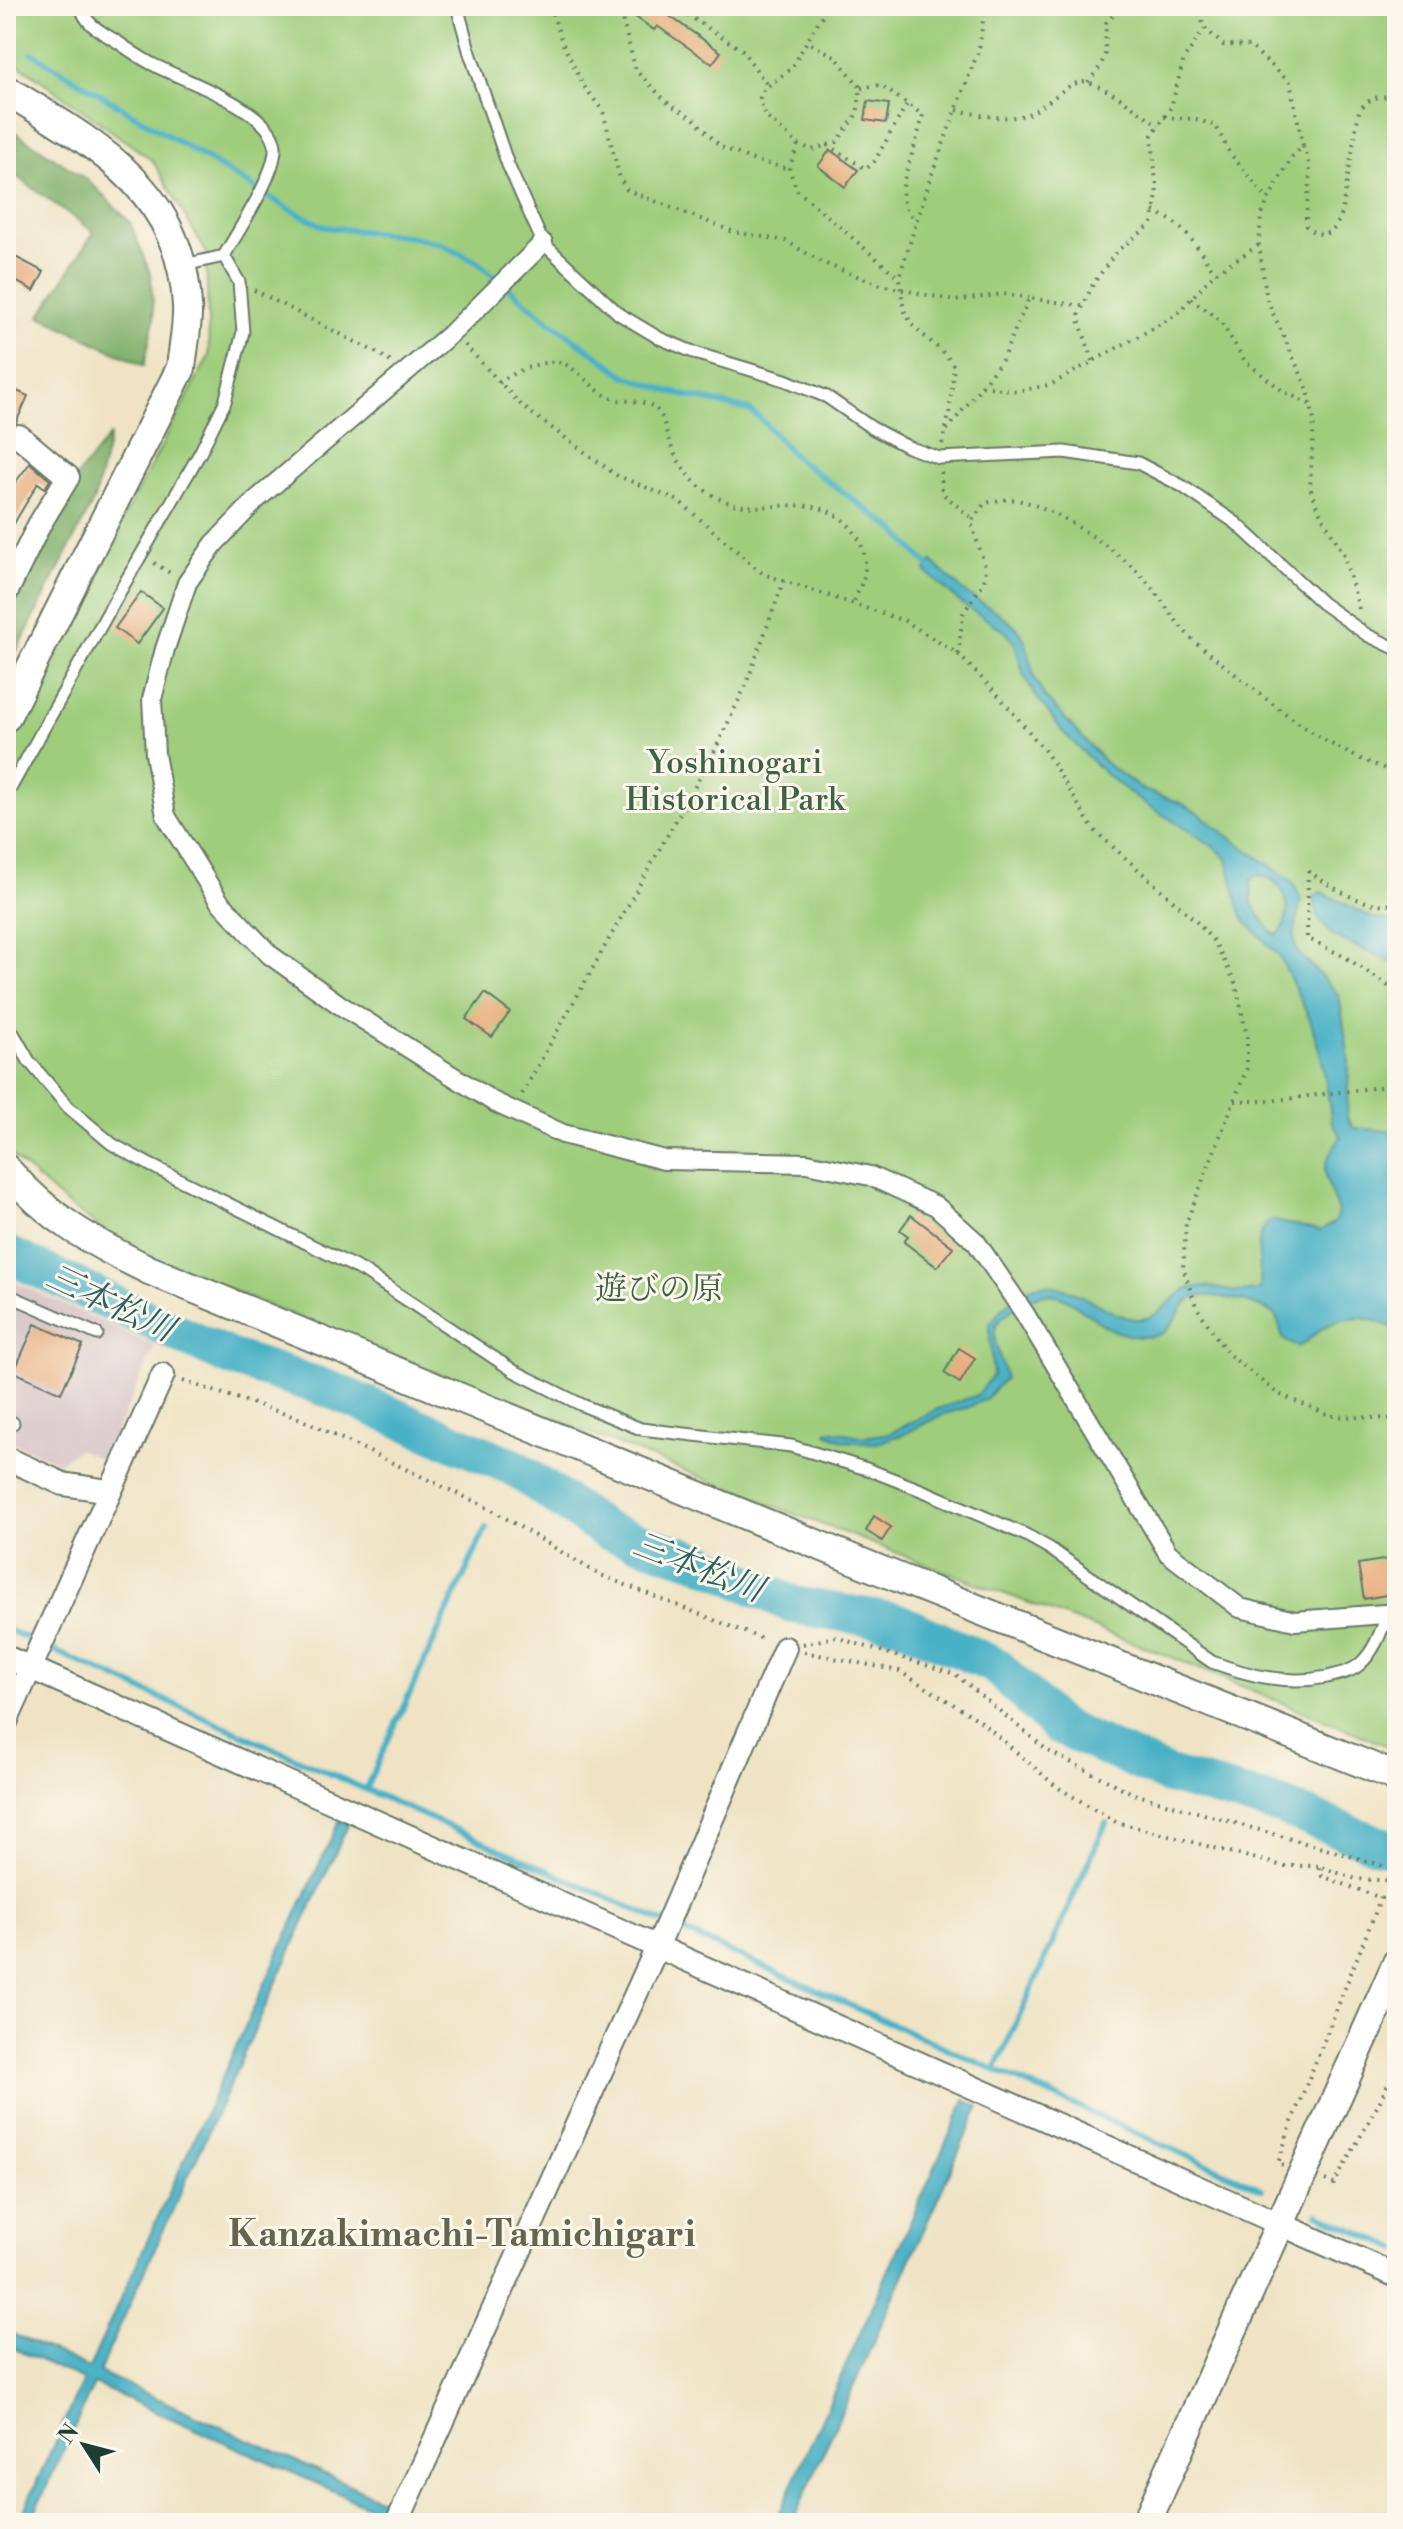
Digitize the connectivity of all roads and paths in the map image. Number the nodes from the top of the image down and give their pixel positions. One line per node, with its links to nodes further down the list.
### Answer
1 (81, 6): 30 (lane)
2 (457, 6): 28 (lane)
3 (550, 6): 35 (path)
4 (616, 6): 24 (path)
5 (674, 6): 13 (path)
6 (855, 6): 11 (path)
7 (985, 6): 18 (path)
8 (1122, 6): 12 (path)
9 (1196, 6): 10 (path)
10 (1205, 28): 19 (path); 23 (path)
11 (807, 42): 13 (path); 14 (path)
12 (1088, 82): 18 (path); 20 (path)
13 (768, 86): 21 (path)
14 (861, 88): 17 (path); 22 (path)
15 (6, 90): 31 (street)
16 (1397, 97): 23 (path)
17 (907, 104): 22 (path); 27 (path)
18 (957, 110): 27 (path)
19 (1164, 117): 20 (path); 25 (path)
20 (1159, 125): 26 (path)
21 (798, 144): 22 (path); 24 (path)
22 (827, 145)
23 (1303, 146): 25 (path)
24 (789, 169): 33 (path)
25 (1268, 200): 29 (path)
26 (1154, 211): 32 (path); 38 (path)
27 (917, 220): 33 (path)
28 (543, 243): 39 (street); 47 (lane)
29 (1259, 245): 32 (path); 44 (path)
30 (224, 256): 31 (lane); 34 (lane)
31 (180, 266): 57 (street)
32 (1215, 273): 37 (path)
33 (899, 278): 35 (path)
34 (239, 282): 41 (path); 49 (lane)
35 (901, 290): 36 (path); 45 (path)
36 (1029, 298): 38 (path); 43 (path)
37 (1191, 299): 40 (path); 44 (path)
38 (1083, 306): 40 (path)
39 (455, 330): 41 (street); 42 (path)
40 (1093, 361): 43 (path)
41 (405, 373): 51 (street)
42 (499, 383): 50 (path); 53 (path)
43 (982, 386): 45 (path)
44 (1311, 405): 54 (path)
45 (945, 432): 47 (path)
46 (19, 436): 52 (street)
47 (939, 458): 48 (path); 54 (lane)
48 (973, 519): 56 (path); 58 (path)
49 (141, 556): 51 (path); 59 (lane)
50 (784, 581): 53 (path); 65 (path)
51 (187, 583): 65 (street)
52 (6, 593)
53 (853, 604): 56 (path)
54 (1367, 635): 55 (lane)
55 (1397, 649)
56 (958, 654): 64 (path)
57 (6, 717)
58 (1397, 772)
59 (6, 796)
60 (1397, 904): 61 (path)
61 (1397, 992)
62 (6, 1021): 73 (lane)
63 (1397, 1085): 64 (path)
64 (1235, 1101): 70 (path)
65 (512, 1111): 73 (street)
66 (6, 1169): 78 (street)
67 (6, 1294): 68 (lane)
68 (97, 1334)
69 (163, 1375): 72 (street); 74 (path)
70 (1397, 1419)
71 (6, 1458): 72 (street)
72 (109, 1491): 75 (street)
73 (1392, 1614)
74 (785, 1648): 79 (path); 80 (path); 82 (street)
75 (38, 1653): 76 (street); 77 (street); 82 (street)
76 (6, 1657)
77 (6, 1722)
78 (1397, 1777)
79 (1318, 1866): 81 (path); 85 (path)
80 (1397, 1873)
81 (1397, 1881)
82 (664, 1930): 86 (street); 88 (street)
83 (1397, 1963): 85 (street)
84 (1397, 2064): 85 (path)
85 (1304, 2170): 86 (street)
86 (1279, 2224): 87 (street); 89 (street)
87 (1397, 2276)
88 (397, 2523)
89 (1146, 2523)

